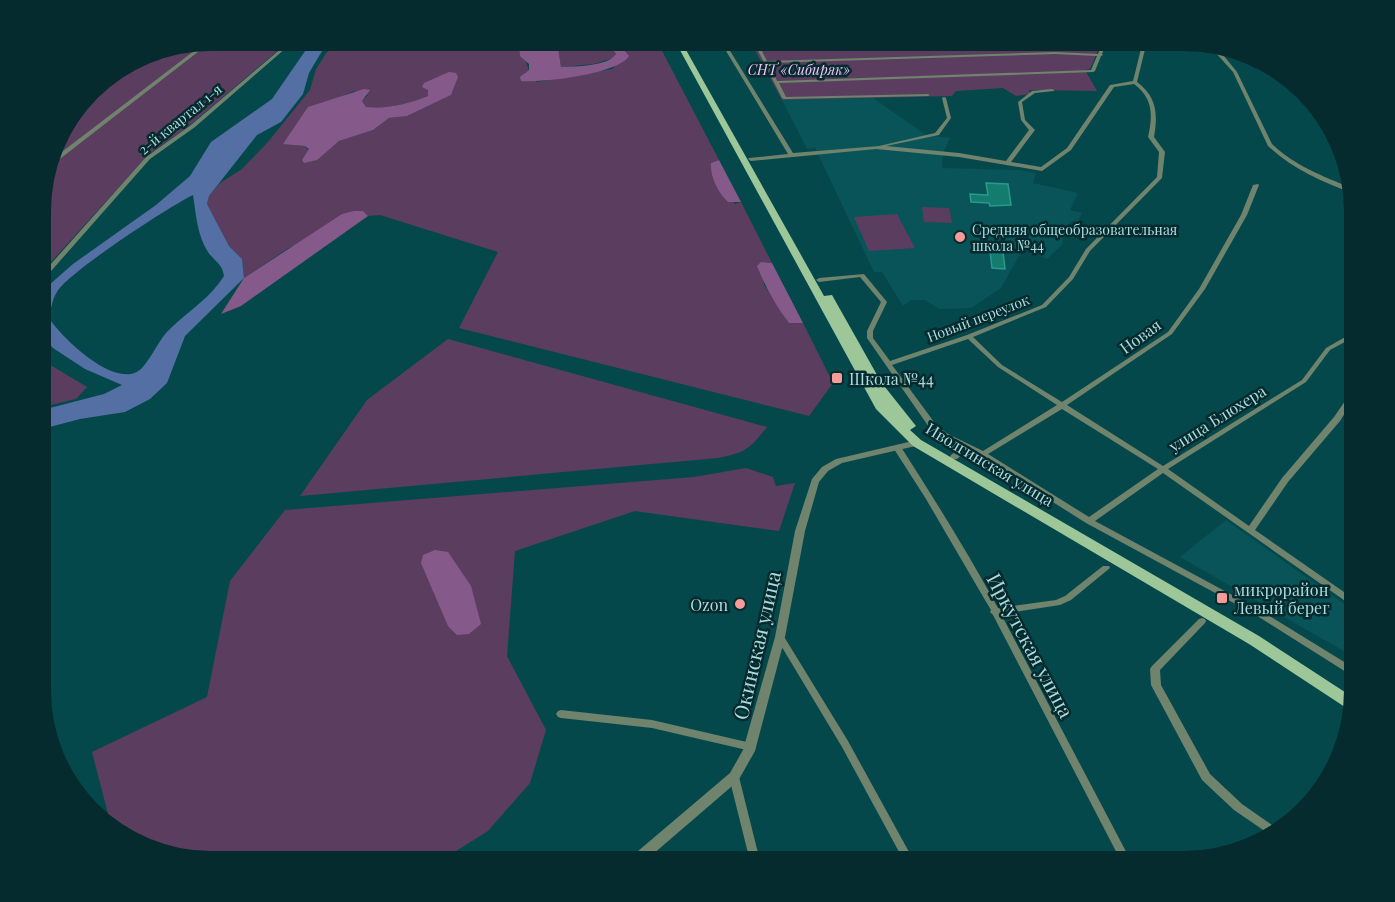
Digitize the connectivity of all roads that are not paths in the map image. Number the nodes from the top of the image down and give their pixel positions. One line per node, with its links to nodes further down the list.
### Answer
1 (279, 51): 24 (street, 2-й квартал 1-я)
2 (684, 51): 31 (main road, Иволгинская улица)
3 (690, 51): 20 (main road, Иволгинская улица)
4 (729, 51): 18 (street)
5 (760, 51): 11 (street)
6 (1102, 51): 9 (street)
7 (1142, 51): 13 (street)
8 (196, 52): 19 (street)
9 (1101, 55): 11 (street); 12 (street)
10 (1221, 55): 23 (street)
11 (766, 62): 12 (street)
12 (776, 82): 15 (street)
13 (1135, 82): 21 (street); 26 (street, Новый переулок)
14 (1052, 90): 21 (street)
15 (928, 94)
16 (944, 98): 17 (street)
17 (876, 147): 18 (street); 21 (street)
18 (791, 155): 20 (street)
19 (61, 156)
20 (751, 159): 25 (main road, Иволгинская улица)
21 (1008, 163)
22 (1256, 185): 29 (street, Новая)
23 (1342, 186)
24 (51, 268)
25 (819, 280): 28 (street); 35 (main road, Иволгинская улица)
26 (969, 336): 28 (street, Новый переулок); 29 (street)
27 (1344, 340): 36 (street, улица Блюхера)
28 (888, 364): 32 (street)
29 (1063, 405): 34 (street, Новая); 36 (street)
30 (1344, 408): 38 (street)
31 (917, 443): 33 (street, Окинская улица); 46 (main road, Иволгинская улица)
32 (967, 446): 34 (street); 35 (street)
33 (898, 449): 41 (street, Иркутская улица); 43 (street, Окинская улица)
34 (983, 454): 37 (street)
35 (954, 457): 45 (main road, Иволгинская улица)
36 (1163, 469): 37 (street, улица Блюхера); 38 (street)
37 (1089, 521): 44 (street)
38 (1250, 531): 40 (street)
39 (1106, 568): 41 (street)
40 (1344, 596)
41 (994, 612): 54 (street, Иркутская улица)
42 (1202, 621): 50 (street)
43 (780, 637): 48 (street, Окинская улица); 53 (street)
44 (1344, 667)
45 (1344, 690)
46 (1344, 699)
47 (561, 714): 48 (street)
48 (751, 747): 49 (street, Окинская улица)
49 (734, 777): 51 (street, Окинская улица); 52 (street)
50 (1267, 828)
51 (648, 851)
52 (752, 851)
53 (904, 851)
54 (1121, 851)

